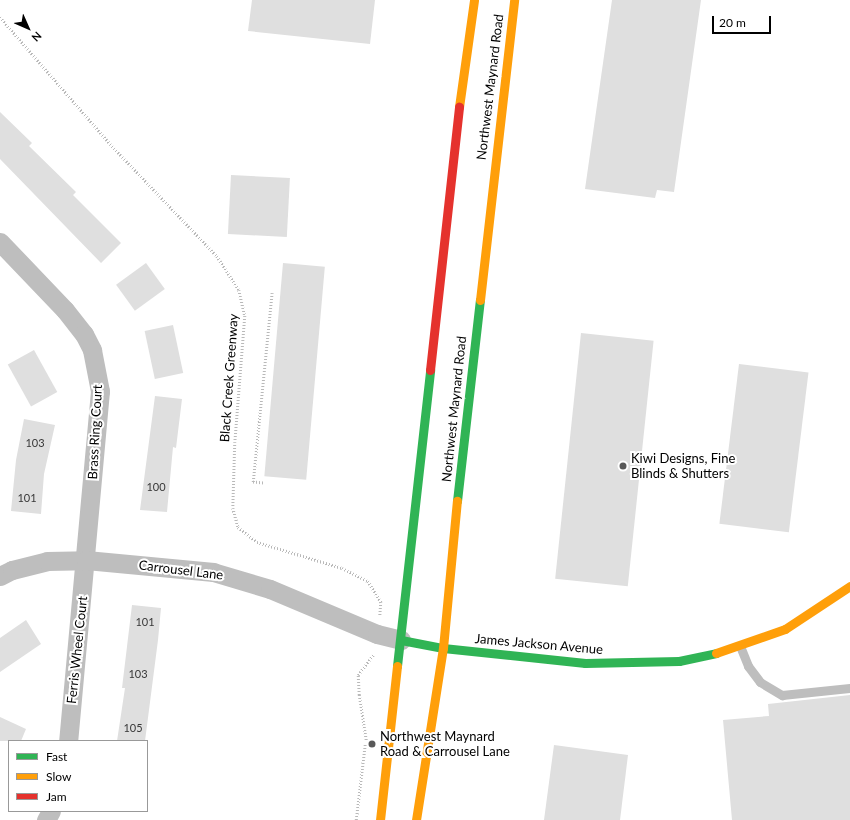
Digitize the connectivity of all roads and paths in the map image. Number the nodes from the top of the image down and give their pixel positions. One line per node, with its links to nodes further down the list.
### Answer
1 (474, 0): 11 (main road, Northwest Maynard Road)
2 (514, 0): 13 (main road, Northwest Maynard Road)
3 (0, 17): 10 (path, Black Creek Greenway)
4 (0, 242): 7 (street, Brass Ring Court)
5 (272, 293): 6 (path)
6 (263, 482)
7 (86, 560): 8 (street, Carrousel Lane); 11 (street, Carrousel Lane); 16 (street, Ferris Wheel Court)
8 (0, 576)
9 (850, 586): 12 (main road, James Jackson Avenue)
10 (378, 595)
11 (401, 640): 13 (main road, James Jackson Avenue); 18 (main road, Northwest Maynard Road)
12 (740, 646): 13 (main road, James Jackson Avenue); 15 (lane)
13 (443, 648): 19 (main road, Northwest Maynard Road)
14 (369, 658): 17 (path)
15 (850, 688)
16 (68, 740)
17 (356, 820)
18 (380, 820)
19 (416, 820)

